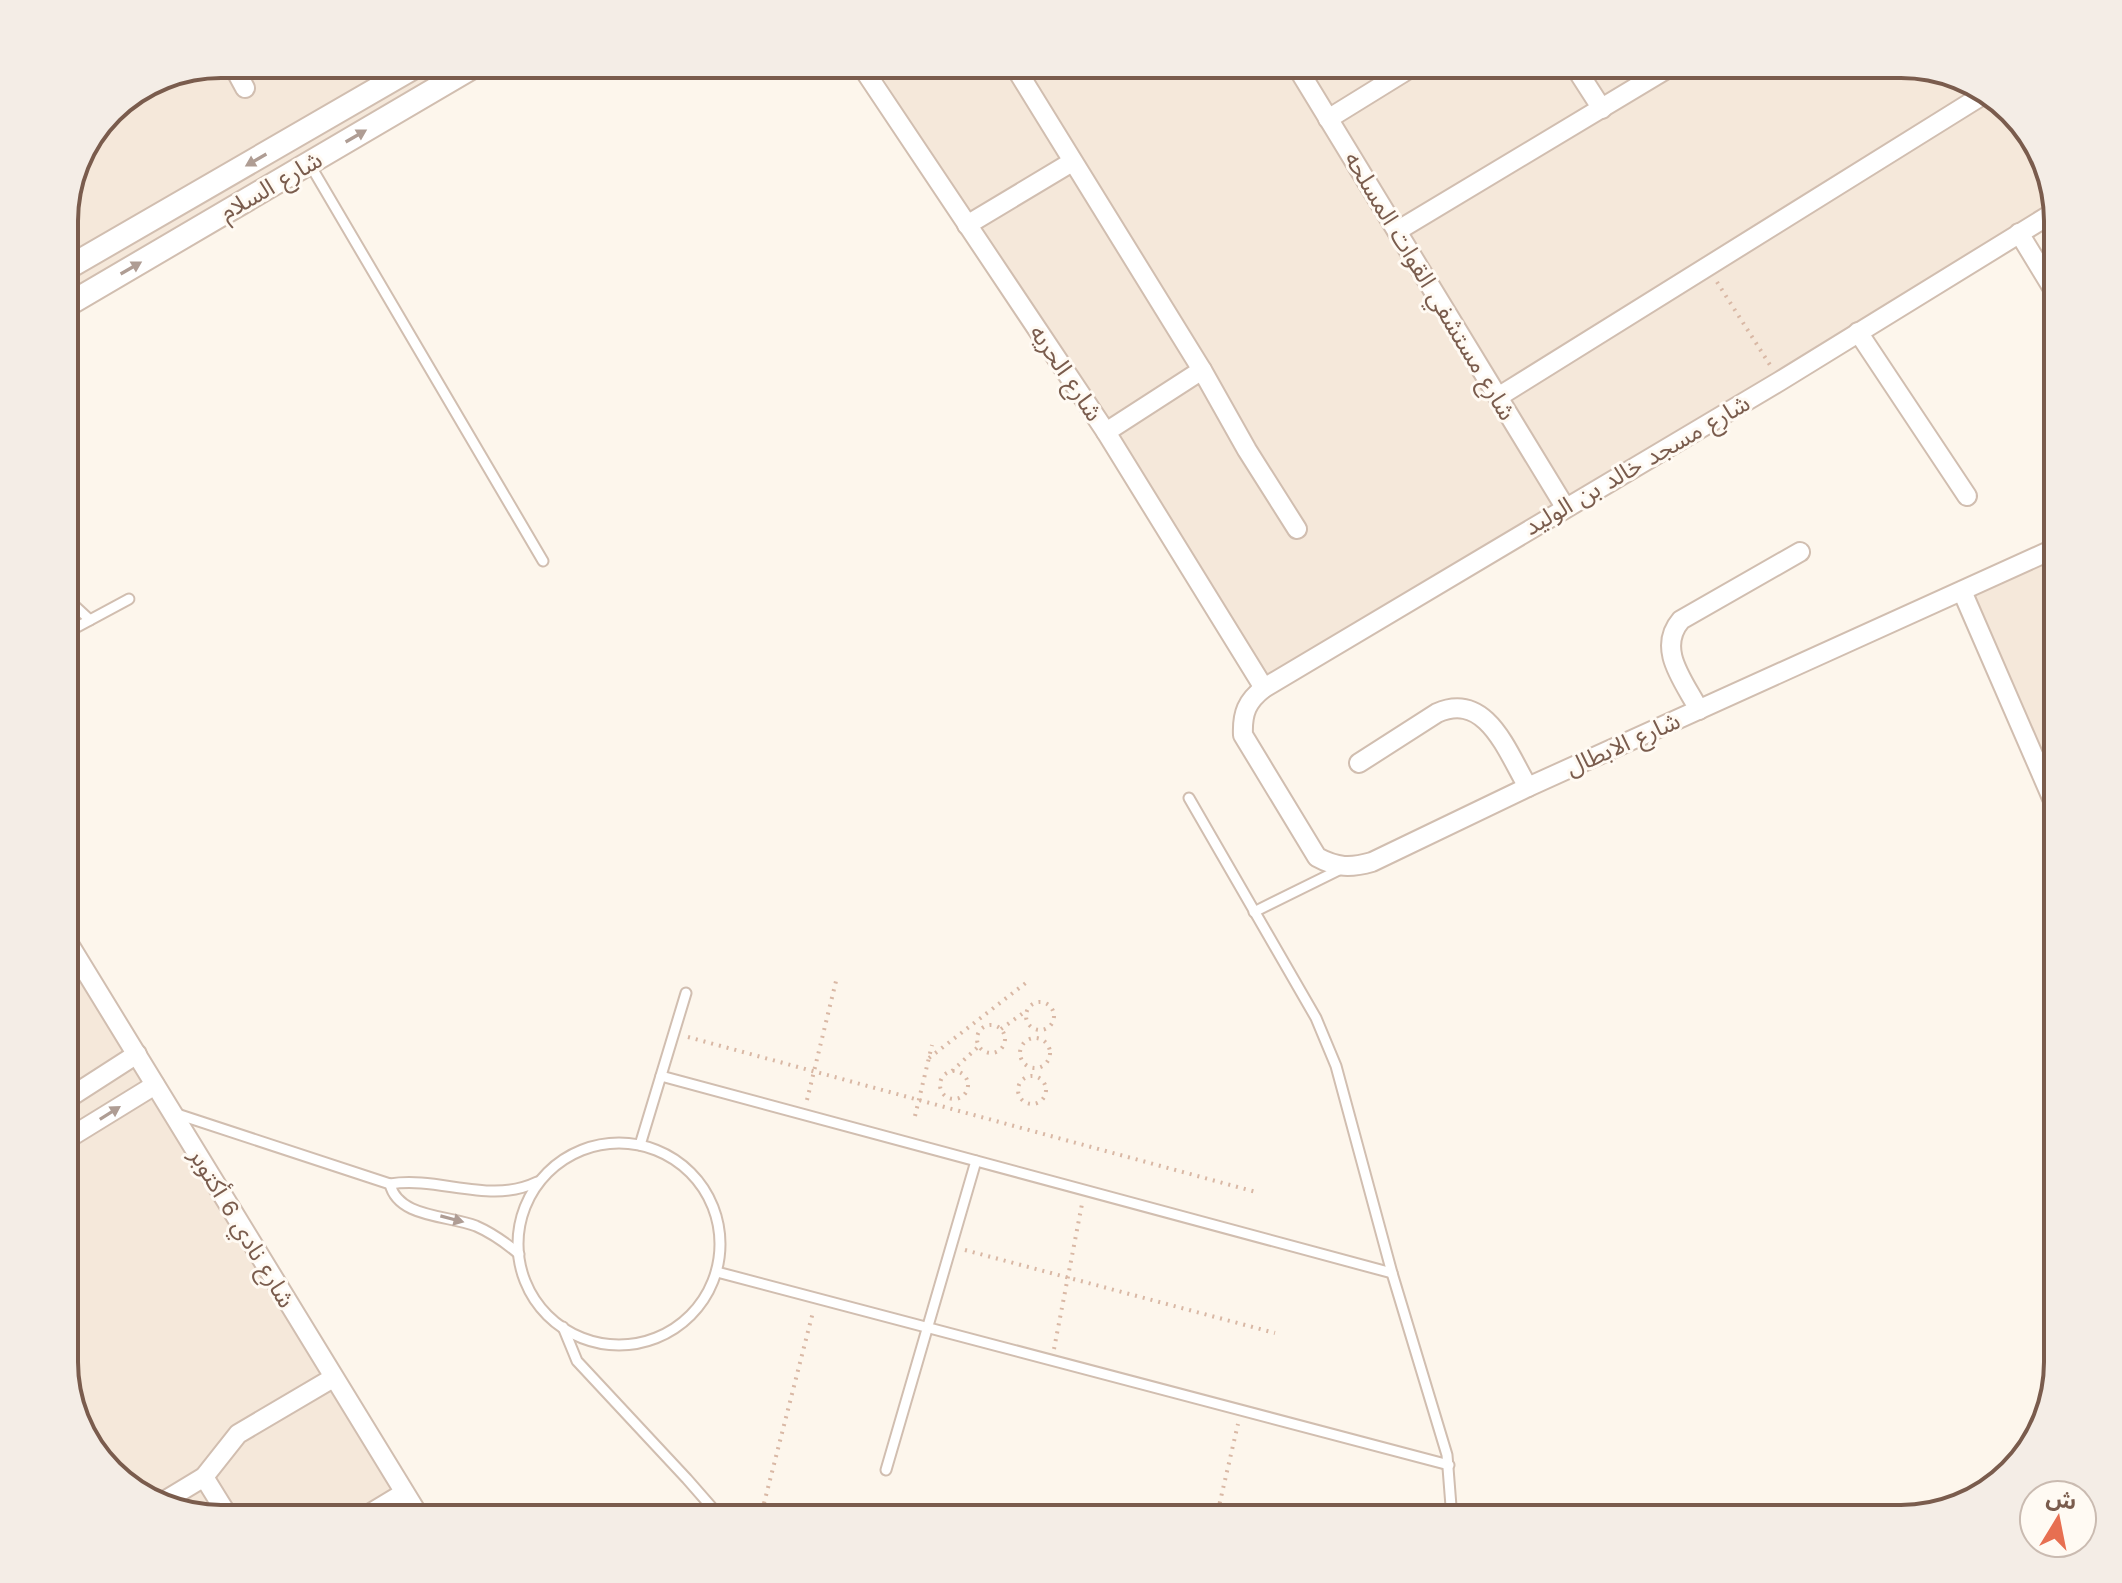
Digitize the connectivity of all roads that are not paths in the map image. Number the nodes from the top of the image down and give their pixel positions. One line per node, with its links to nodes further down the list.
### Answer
1 (240, 78): 12 (street)
2 (382, 78): 11 (street)
3 (396, 78): 11 (street, شارع السلام)
4 (454, 78): 17 (street, شارع السلام, one-way to 4)
5 (869, 78): 19 (street, شارع الحريه)
6 (1021, 78): 16 (street)
7 (1303, 78): 15 (street, شارع مستشفي القوات المسلحه)
8 (1394, 78): 15 (street)
9 (1582, 78): 14 (street)
10 (1652, 78): 14 (street)
11 (386, 84): 22 (street, شارع السلام, one-way to 22)
12 (245, 88)
13 (1976, 99): 29 (street)
14 (1602, 109): 20 (street)
15 (1328, 119): 20 (street, شارع مستشفي القوات المسلحه)
16 (1072, 162): 19 (street); 28 (street)
17 (309, 163): 25 (street, شارع السلام, one-way to 17); 36 (lane)
18 (2044, 218): 21 (street, شارع مسجد خالد بن الوليد)
19 (967, 225): 30 (street, شارع الحريه)
20 (1397, 231): 29 (street, شارع مستشفي القوات المسلحه)
21 (2019, 233): 23 (street); 27 (street, شارع مسجد خالد بن الوليد)
22 (78, 263)
23 (2044, 274)
24 (78, 278): 25 (street)
25 (90, 292): 26 (street, شارع السلام)
26 (78, 299)
27 (1858, 332): 31 (street); 32 (street, شارع مسجد خالد بن الوليد)
28 (1202, 370): 30 (street); 33 (street)
29 (1498, 397): 32 (street, شارع مستشفي القوات المسلحه)
30 (1106, 432): 42 (street, شارع الحريه)
31 (1967, 496)
32 (1565, 507): 42 (street, شارع مسجد خالد بن الوليد)
33 (1297, 529)
34 (1800, 552): 43 (street)
35 (2044, 554): 37 (street, شارع الابطال)
36 (543, 561)
37 (1962, 591): 43 (street, شارع الابطال); 45 (street)
38 (129, 599): 40 (lane)
39 (78, 609): 40 (lane)
40 (90, 620): 41 (lane)
41 (78, 626)
42 (1264, 688): 48 (street, شارع مسجد خالد بن الوليد)
43 (1699, 710): 46 (street, شارع الابطال)
44 (1359, 763): 46 (street)
45 (2044, 768)
46 (1528, 787): 48 (street, شارع الابطال)
47 (1189, 798): 49 (lane)
48 (1344, 867): 49 (lane)
49 (1254, 912): 64 (lane)
50 (78, 959): 52 (street, شارع نادي 6 أكتوبر)
51 (686, 993): 53 (lane)
52 (137, 1054): 54 (street, شارع نادي 6 أكتوبر); 55 (street)
53 (661, 1076): 58 (lane); 59 (lane)
54 (155, 1085): 56 (street, شارع نادي 6 أكتوبر); 57 (street, one-way to 54)
55 (78, 1092)
56 (171, 1112): 61 (lane); 67 (street, شارع نادي 6 أكتوبر)
57 (78, 1132)
58 (640, 1145): 60 (lane); 63 (lane)
59 (976, 1161): 64 (lane); 66 (lane)
60 (540, 1180): 61 (lane); 62 (lane)
61 (390, 1184): 62 (lane, one-way to 62)
62 (519, 1254): 65 (lane)
63 (717, 1272): 65 (lane); 66 (lane)
64 (1392, 1273): 68 (lane)
65 (563, 1327): 76 (lane)
66 (927, 1327): 68 (lane); 69 (lane)
67 (333, 1378): 70 (street); 71 (street, شارع نادي 6 أكتوبر)
68 (1449, 1465): 77 (lane)
69 (886, 1470)
70 (204, 1477): 72 (street); 73 (street)
71 (404, 1493): 74 (street); 75 (street, شارع نادي 6 أكتوبر)
72 (173, 1496)
73 (221, 1505)
74 (384, 1505)
75 (410, 1505)
76 (710, 1505)
77 (1451, 1505)

